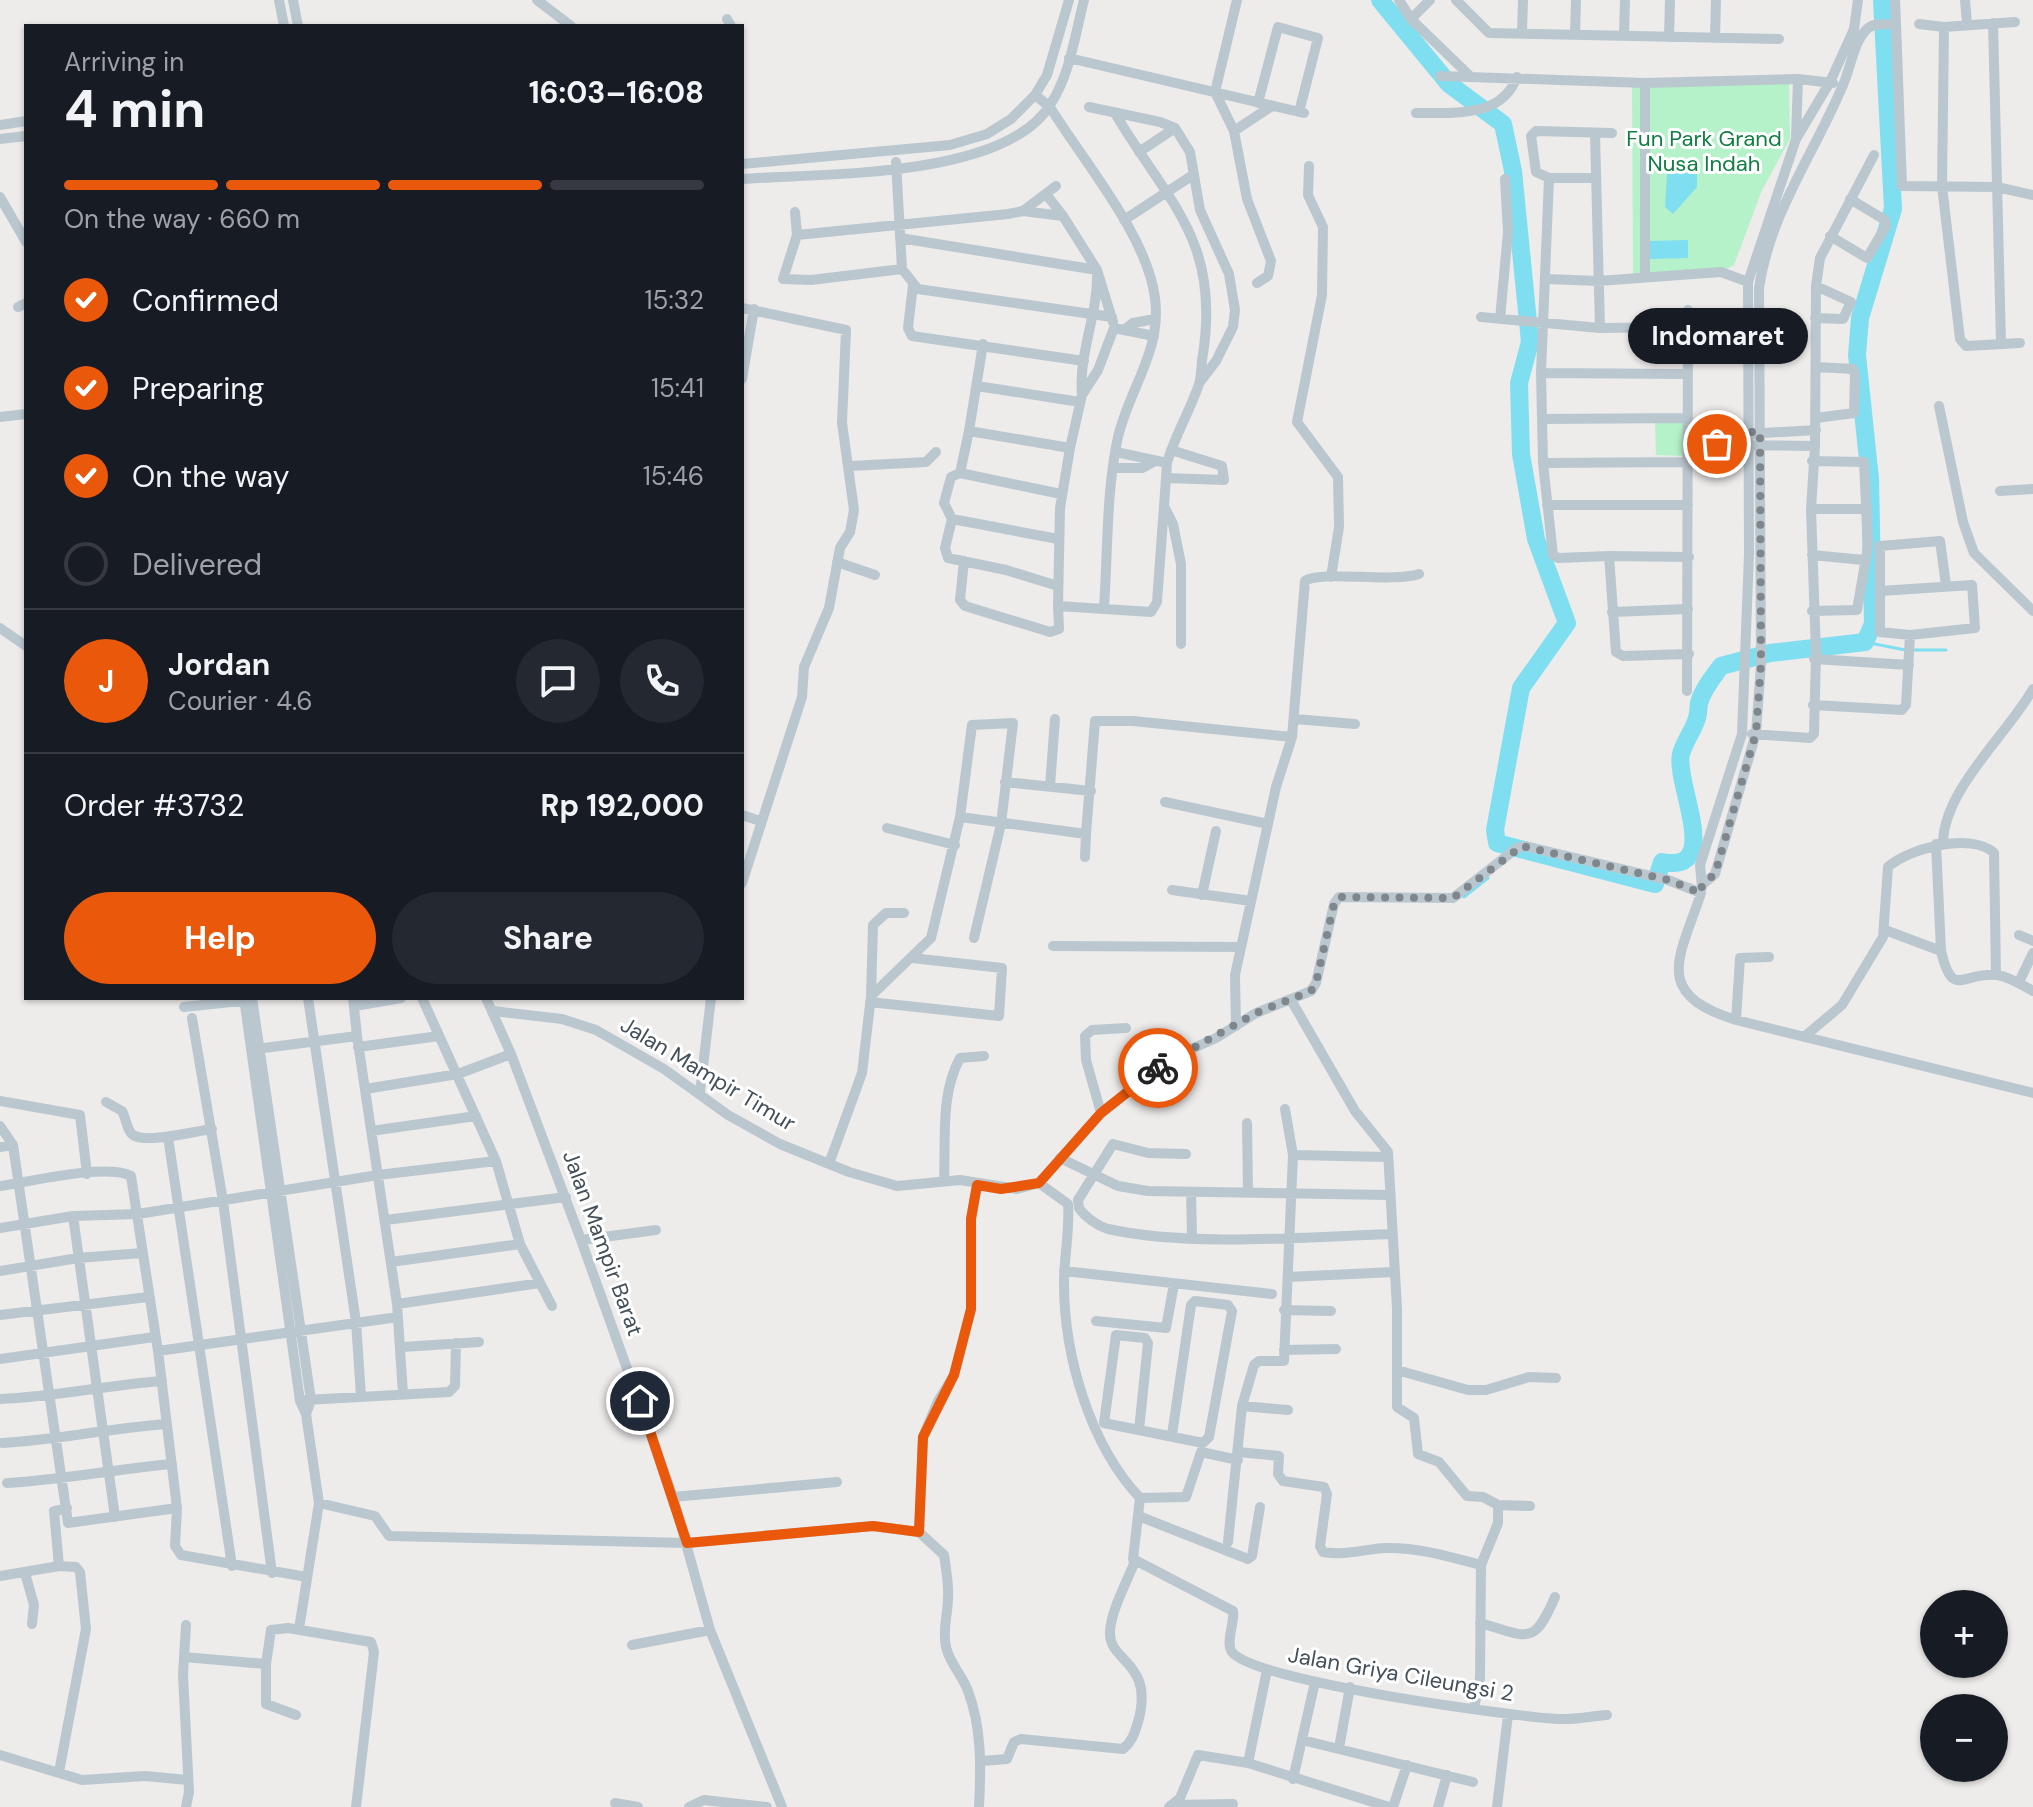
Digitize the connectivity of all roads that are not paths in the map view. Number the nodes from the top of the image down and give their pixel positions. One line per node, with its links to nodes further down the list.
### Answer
1 (279, 0): 24 (street)
2 (293, 0): 25 (street)
3 (537, 0): 26 (street)
4 (1069, 0): 46 (street)
5 (1084, 0): 37 (street)
6 (1237, 0): 45 (street)
7 (1399, 0): 20 (street)
8 (1430, 0): 20 (street)
9 (1456, 0): 19 (street)
10 (1470, 0): 19 (street)
11 (1523, 0): 31 (street)
12 (1576, 0): 32 (street)
13 (1625, 0): 33 (street)
14 (1670, 0): 34 (street)
15 (1716, 0): 35 (street)
16 (1858, 0): 30 (street)
17 (1895, 0): 27 (street)
18 (1965, 0): 22 (street)
19 (1469, 13): 31 (street)
20 (1411, 19): 39 (street)
21 (2015, 22): 23 (street)
22 (1967, 23): 23 (street); 29 (street)
23 (1993, 23): 75 (street)
24 (284, 24)
25 (298, 24)
26 (568, 24)
27 (1894, 24): 30 (street); 74 (street)
28 (1919, 24): 29 (street)
29 (1944, 27): 74 (street)
30 (1859, 31): 42 (street); 44 (street)
31 (1522, 33): 32 (street)
32 (1575, 35): 33 (street)
33 (1624, 36): 34 (street)
34 (1669, 37): 35 (street)
35 (1715, 38): 36 (street)
36 (1779, 39)
37 (1069, 58): 45 (street); 49 (street)
38 (1445, 76): 39 (street)
39 (1470, 76): 40 (street)
40 (1517, 77): 43 (street); 51 (street)
41 (1798, 79): 42 (street); 43 (street); 61 (street)
42 (1830, 82): 44 (street); 61 (street)
43 (1645, 83): 92 (street)
44 (1842, 87): 130 (street)
45 (1215, 92): 47 (street); 56 (street)
46 (1035, 95): 49 (street); 62 (street)
47 (1258, 103): 48 (street); 48 (street)
48 (1272, 106): 56 (street)
49 (1050, 107): 67 (street); 84 (street)
50 (1089, 107): 52 (street)
51 (1416, 113)
52 (1116, 115): 55 (street); 63 (street)
53 (24, 121): 54 (street)
54 (0, 125)
55 (1175, 128): 63 (street); 68 (street)
56 (1234, 131): 96 (street)
57 (1612, 133): 58 (street)
58 (1595, 134): 69 (street); 70 (street)
59 (24, 136): 60 (street)
60 (0, 139)
61 (1796, 139): 95 (street)
62 (895, 150): 65 (street); 67 (street)
63 (1139, 152): 76 (street)
64 (1874, 155): 80 (street)
65 (744, 164)
66 (1309, 166): 167 (street)
67 (896, 167): 71 (street); 85 (street)
68 (1193, 175): 76 (street); 119 (street)
69 (1549, 178): 70 (street); 93 (street)
70 (1595, 178): 94 (street)
71 (744, 179)
72 (1505, 179): 105 (street)
73 (1056, 186): 77 (street)
74 (1942, 186): 75 (street); 111 (street)
75 (1997, 187): 78 (street); 111 (street)
76 (1166, 193): 84 (street); 119 (street)
77 (1046, 194): 81 (street); 83 (street)
78 (2033, 195)
79 (0, 197): 89 (street)
80 (1850, 199): 87 (street); 87 (street)
81 (1023, 211): 83 (street); 85 (street)
82 (795, 212): 86 (street)
83 (1063, 216): 91 (street)
84 (1124, 220): 104 (street)
85 (897, 225): 86 (street); 88 (street)
86 (797, 235): 90 (street)
87 (1830, 236): 98 (street)
88 (900, 238): 90 (street); 91 (street)
89 (24, 239)
90 (902, 269): 97 (street)
91 (1097, 270): 101 (street); 107 (street)
92 (1645, 277): 94 (street); 95 (street)
93 (1547, 279): 94 (street); 106 (street)
94 (1598, 281): 109 (street)
95 (1748, 282): 131 (street)
96 (1257, 283)
97 (913, 285): 101 (street); 113 (street)
98 (1816, 286): 103 (street); 103 (street)
99 (748, 309): 114 (street); 143 (street)
100 (1688, 310): 108 (street)
101 (1094, 314): 107 (street); 115 (street)
102 (1481, 317): 105 (street)
103 (1815, 318): 116 (street)
104 (1155, 319): 107 (street); 110 (street)
105 (1500, 319): 106 (street)
106 (1533, 323): 109 (street); 117 (street)
107 (1117, 325): 110 (street); 121 (street)
108 (1687, 327): 109 (street); 118 (street)
109 (1600, 328)
110 (1154, 336): 137 (street)
111 (2001, 343): 112 (street)
112 (2020, 343)
113 (983, 344): 115 (street); 120 (street)
114 (744, 356)
115 (1084, 361): 121 (street)
116 (1816, 367): 127 (street); 127 (street)
117 (1541, 373): 118 (street); 126 (street)
118 (1687, 374): 125 (street)
119 (1200, 382): 135 (street)
120 (977, 386): 121 (street); 128 (street)
121 (1081, 399): 134 (street)
122 (1939, 406): 175 (street)
123 (24, 414): 124 (street)
124 (0, 417)
125 (1688, 418): 126 (street); 129 (street)
126 (1542, 419): 142 (street)
127 (1816, 424): 130 (street); 133 (street)
128 (969, 431): 134 (street); 145 (street)
129 (1688, 432): 131 (street); 132 (street)
130 (1759, 438): 131 (street); 133 (street); 158 (street)
131 (1746, 439): 132 (street); 157 (street)
132 (1688, 444): 140 (street)
133 (1815, 446): 139 (street)
134 (1070, 448): 149 (street)
135 (1171, 450): 141 (street); 146 (street)
136 (936, 452): 143 (street)
137 (1116, 452): 138 (street); 144 (street)
138 (1155, 461): 141 (street); 144 (street)
139 (1812, 461): 153 (street); 154 (street)
140 (1688, 462): 142 (street); 151 (street)
141 (1167, 463): 146 (street)
142 (1543, 463): 150 (street)
143 (851, 466): 164 (street)
144 (1115, 468): 172 (street)
145 (960, 473): 149 (street); 155 (street)
146 (1166, 478): 152 (street)
147 (2033, 489): 148 (street)
148 (2000, 491)
149 (1061, 494): 156 (street)
150 (1547, 505): 151 (street); 160 (street)
151 (1688, 505): 161 (street)
152 (1164, 506): 172 (street); 179 (street)
153 (1811, 509): 154 (street); 159 (street)
154 (1867, 509): 162 (street)
155 (952, 519): 156 (street); 163 (street)
156 (1058, 539): 169 (street)
157 (1749, 554): 158 (street); 191 (street)
158 (1761, 554): 190 (street)
159 (1812, 555): 162 (street); 174 (street)
160 (1609, 556): 161 (street); 176 (street)
161 (1689, 557): 173 (street)
162 (1864, 560): 174 (street)
163 (964, 561): 169 (street); 171 (street)
164 (837, 562): 166 (street); 199 (street)
165 (1419, 574): 167 (street)
166 (875, 575)
167 (1331, 577): 188 (street)
168 (1946, 585): 170 (street); 170 (street); 178 (street)
169 (1058, 586): 171 (street)
170 (1880, 591): 178 (street)
171 (1058, 606): 172 (street)
172 (1104, 607)
173 (1688, 609): 176 (street); 181 (street)
174 (1812, 611): 182 (street)
175 (2033, 611)
176 (1612, 612): 181 (street)
177 (0, 628): 180 (street)
178 (1910, 635): 183 (street)
179 (1181, 644)
180 (24, 645)
181 (1689, 654): 185 (street)
182 (1815, 657): 183 (street); 186 (street)
183 (1909, 665): 186 (street)
184 (2033, 689): 205 (street)
185 (1687, 691)
186 (1813, 705): 190 (street)
187 (1055, 719): 194 (street)
188 (1295, 719): 189 (street); 192 (street)
189 (1355, 724)
190 (1756, 733): 191 (street); 209 (street)
191 (1742, 734): 209 (street)
192 (1292, 737): 195 (street); 201 (street)
193 (1005, 782): 194 (street); 198 (street); 200 (street)
194 (1050, 786): 195 (street)
195 (1091, 791): 204 (street)
196 (1165, 802): 201 (street)
197 (744, 816): 199 (street)
198 (960, 817): 200 (street); 206 (street)
199 (760, 821): 208 (street)
200 (1001, 824): 204 (street); 216 (street)
201 (1268, 824): 212 (street)
202 (887, 828): 206 (street)
203 (1216, 831): 211 (street)
204 (1086, 834): 207 (street)
205 (1940, 844): 214 (street); 220 (street); 224 (street)
206 (955, 845): 223 (street)
207 (1085, 857)
208 (744, 876)
209 (1701, 889): 235 (street); 240 (street)
210 (1172, 890): 211 (street)
211 (1202, 895): 212 (street)
212 (1251, 901): 219 (street)
213 (904, 913): 227 (street)
214 (1885, 930): 220 (street); 244 (street)
215 (2019, 935): 217 (street)
216 (974, 938)
217 (2033, 941)
218 (1053, 946): 219 (street)
219 (1241, 947): 241 (street)
220 (1941, 951): 224 (street)
221 (2033, 953): 225 (street)
222 (1769, 957): 240 (street)
223 (912, 958): 227 (street); 227 (street)
224 (1996, 975): 225 (street)
225 (2019, 982): 226 (street)
226 (2033, 991)
227 (870, 999): 271 (street)
228 (240, 1000): 237 (street)
229 (248, 1000): 247 (street)
230 (308, 1000): 246 (street)
231 (378, 1000): 236 (street)
232 (423, 1000): 243 (street)
233 (487, 1000): 238 (street, Jalan Mampir Barat)
234 (711, 1000): 252 (street)
235 (1291, 1000): 241 (street); 268 (street)
236 (354, 1002): 245 (street)
237 (184, 1007)
238 (493, 1011): 248 (street, Jalan Mampir Barat); 252 (street, Jalan Mampir Timur)
239 (192, 1018): 261 (street)
240 (1736, 1020): 244 (street)
241 (1236, 1026): 257 (street)
242 (1126, 1028): 257 (street)
243 (439, 1036): 245 (street); 250 (street)
244 (1804, 1037): 253 (street)
245 (357, 1041): 246 (street); 251 (street)
246 (314, 1042): 247 (street); 275 (street)
247 (256, 1048): 281 (street); 282 (street)
248 (511, 1054): 250 (street); 287 (street, Jalan Mampir Barat)
249 (984, 1056): 276 (street)
250 (458, 1074): 251 (street); 258 (street)
251 (365, 1089): 262 (street)
252 (700, 1092): 271 (street, Jalan Mampir Timur)
253 (2033, 1093)
254 (0, 1101): 272 (street)
255 (106, 1102): 263 (street)
256 (1285, 1109): 267 (street)
257 (1101, 1113): 269 (street)
258 (476, 1116): 262 (street); 270 (street)
259 (1247, 1123): 284 (street)
260 (0, 1126): 264 (street)
261 (212, 1129): 263 (street); 288 (street)
262 (371, 1131): 273 (street)
263 (168, 1137): 289 (street)
264 (13, 1145): 265 (street); 277 (street)
265 (0, 1147)
266 (1186, 1154): 274 (street)
267 (1293, 1155): 268 (street); 285 (street)
268 (1388, 1157): 286 (street)
269 (1060, 1158): 274 (street); 278 (street)
270 (496, 1161): 273 (street); 290 (street)
271 (830, 1161): 276 (street, Jalan Mampir Timur)
272 (87, 1174): 277 (street); 291 (street)
273 (378, 1175): 275 (street); 293 (street)
274 (1096, 1176): 283 (street); 298 (street)
275 (335, 1181): 281 (street); 323 (street)
276 (944, 1181): 279 (street, Jalan Mampir Timur)
277 (19, 1183): 280 (street); 294 (street)
278 (1039, 1183): 279 (street, Jalan Mampir Timur); 307 (street)
279 (977, 1185): 372 (street)
280 (0, 1186)
281 (282, 1190): 282 (street); 324 (street)
282 (270, 1191): 288 (street); 324 (street)
283 (1191, 1192): 284 (street); 298 (street)
284 (1248, 1193): 285 (street)
285 (1291, 1193): 286 (street); 299 (street)
286 (1388, 1195): 297 (street)
287 (566, 1197): 290 (street); 300 (street, Jalan Mampir Barat)
288 (223, 1201): 289 (street); 326 (street)
289 (178, 1206): 291 (street); 329 (street)
290 (508, 1206): 293 (street); 301 (street)
291 (138, 1214): 292 (street); 302 (street)
292 (73, 1216): 294 (street); 303 (street)
293 (386, 1220): 304 (street)
294 (25, 1226): 295 (street); 305 (street)
295 (0, 1228)
296 (656, 1230): 300 (street)
297 (1391, 1234): 299 (street); 308 (street)
298 (1192, 1236): 299 (street)
299 (1291, 1238): 309 (street)
300 (581, 1240): 362 (street, Jalan Mampir Barat)
301 (520, 1244): 304 (street); 310 (street)
302 (142, 1253): 303 (street); 313 (street)
303 (78, 1258): 305 (street); 314 (street)
304 (391, 1262): 315 (street)
305 (32, 1268): 306 (street); 319 (street)
306 (0, 1271)
307 (1064, 1271): 311 (street); 350 (street)
308 (1394, 1272): 309 (street); 337 (street)
309 (1288, 1277): 317 (street)
310 (540, 1283): 315 (street); 316 (street)
311 (1174, 1284): 312 (street); 322 (street)
312 (1272, 1294)
313 (148, 1297): 314 (street); 325 (street)
314 (85, 1304): 319 (street); 330 (street)
315 (397, 1304): 321 (street)
316 (552, 1306)
317 (1284, 1310): 318 (street); 333 (street)
318 (1331, 1311)
319 (39, 1312): 320 (street); 335 (street)
320 (0, 1315)
321 (398, 1317): 323 (street); 331 (street)
322 (1096, 1321)
323 (356, 1322): 324 (street); 342 (street)
324 (297, 1331): 326 (street); 345 (street)
325 (154, 1337): 330 (street); 334 (street)
326 (241, 1338): 329 (street); 380 (street)
327 (479, 1342): 328 (street)
328 (456, 1343): 331 (street); 341 (street)
329 (198, 1344): 334 (street); 378 (street)
330 (90, 1345): 335 (street); 340 (street)
331 (403, 1347): 341 (street)
332 (1336, 1349): 333 (street)
333 (1284, 1350): 346 (street)
334 (158, 1351): 339 (street)
335 (46, 1355): 336 (street); 343 (street)
336 (0, 1359)
337 (1397, 1370): 338 (street); 365 (street)
338 (1556, 1378)
339 (162, 1381): 340 (street); 349 (street)
340 (95, 1386): 343 (street); 351 (street)
341 (403, 1394): 342 (street)
342 (361, 1396): 345 (street)
343 (52, 1398): 344 (street); 354 (street)
344 (0, 1399)
345 (306, 1400): 364 (street)
346 (1242, 1406): 347 (street); 356 (street)
347 (1288, 1410)
348 (1104, 1423): 350 (street); 352 (street); 352 (street)
349 (167, 1424): 351 (street); 357 (street)
350 (1091, 1424): 363 (street)
351 (101, 1429): 354 (street); 358 (street)
352 (1139, 1430): 353 (street)
353 (1172, 1435): 353 (street)
354 (59, 1440): 355 (street); 359 (street)
355 (2, 1443)
356 (1238, 1456): 363 (street); 373 (street); 376 (street)
357 (172, 1464): 358 (street); 369 (street)
358 (107, 1470): 359 (street); 370 (street)
359 (64, 1480): 361 (street); 368 (street)
360 (837, 1482): 362 (street)
361 (7, 1483)
362 (673, 1497): 374 (street, Jalan Mampir Barat)
363 (1140, 1498): 371 (street)
364 (319, 1503): 374 (street); 382 (street)
365 (1498, 1505): 366 (street); 376 (street)
366 (1530, 1506)
367 (1260, 1507): 371 (street)
368 (67, 1508): 370 (street); 377 (street)
369 (177, 1508): 370 (street); 378 (street)
370 (115, 1517)
371 (1141, 1517): 375 (street)
372 (919, 1532): 374 (street); 402 (street)
373 (1228, 1542)
374 (687, 1543): 388 (street, Jalan Mampir Barat)
375 (1135, 1561): 392 (street, Jalan Griya Cileungsi 2); 402 (street)
376 (1481, 1565): 384 (street)
377 (59, 1566): 379 (street); 405 (street)
378 (232, 1566): 380 (street)
379 (25, 1573): 381 (street); 385 (street)
380 (272, 1573): 382 (street)
381 (0, 1576)
382 (307, 1577): 387 (street)
383 (1555, 1597): 384 (street)
384 (1480, 1623): 395 (street)
385 (32, 1624)
386 (186, 1625): 390 (street)
387 (299, 1629): 391 (street); 414 (street)
388 (710, 1630): 389 (street); 418 (street, Jalan Mampir Barat)
389 (632, 1645)
390 (184, 1657): 391 (street); 408 (street)
391 (266, 1664): 396 (street)
392 (1267, 1670): 393 (street, Jalan Griya Cileungsi 2); 403 (street)
393 (1315, 1682): 394 (street, Jalan Griya Cileungsi 2); 399 (street)
394 (1350, 1687): 395 (street, Jalan Griya Cileungsi 2); 400 (street)
395 (1474, 1708): 397 (street, Jalan Griya Cileungsi 2)
396 (296, 1715)
397 (1508, 1715): 398 (street, Jalan Griya Cileungsi 2); 422 (street)
398 (1607, 1715)
399 (1302, 1740): 400 (street); 407 (street)
400 (1339, 1748): 404 (street)
401 (0, 1755): 405 (street)
402 (982, 1761): 419 (street)
403 (1248, 1763): 407 (street); 412 (street)
404 (1407, 1765): 406 (street); 420 (street)
405 (59, 1772): 408 (street)
406 (1447, 1775): 409 (street); 421 (street)
407 (1293, 1779): 420 (street)
408 (188, 1780): 413 (street)
409 (1473, 1782)
410 (615, 1803): 415 (street)
411 (1233, 1804): 412 (street)
412 (1170, 1806)
413 (186, 1807)
414 (356, 1807)
415 (638, 1807)
416 (689, 1807): 417 (street)
417 (767, 1807)
418 (782, 1807)
419 (979, 1807)
420 (1391, 1807)
421 (1438, 1807)
422 (1497, 1807)

